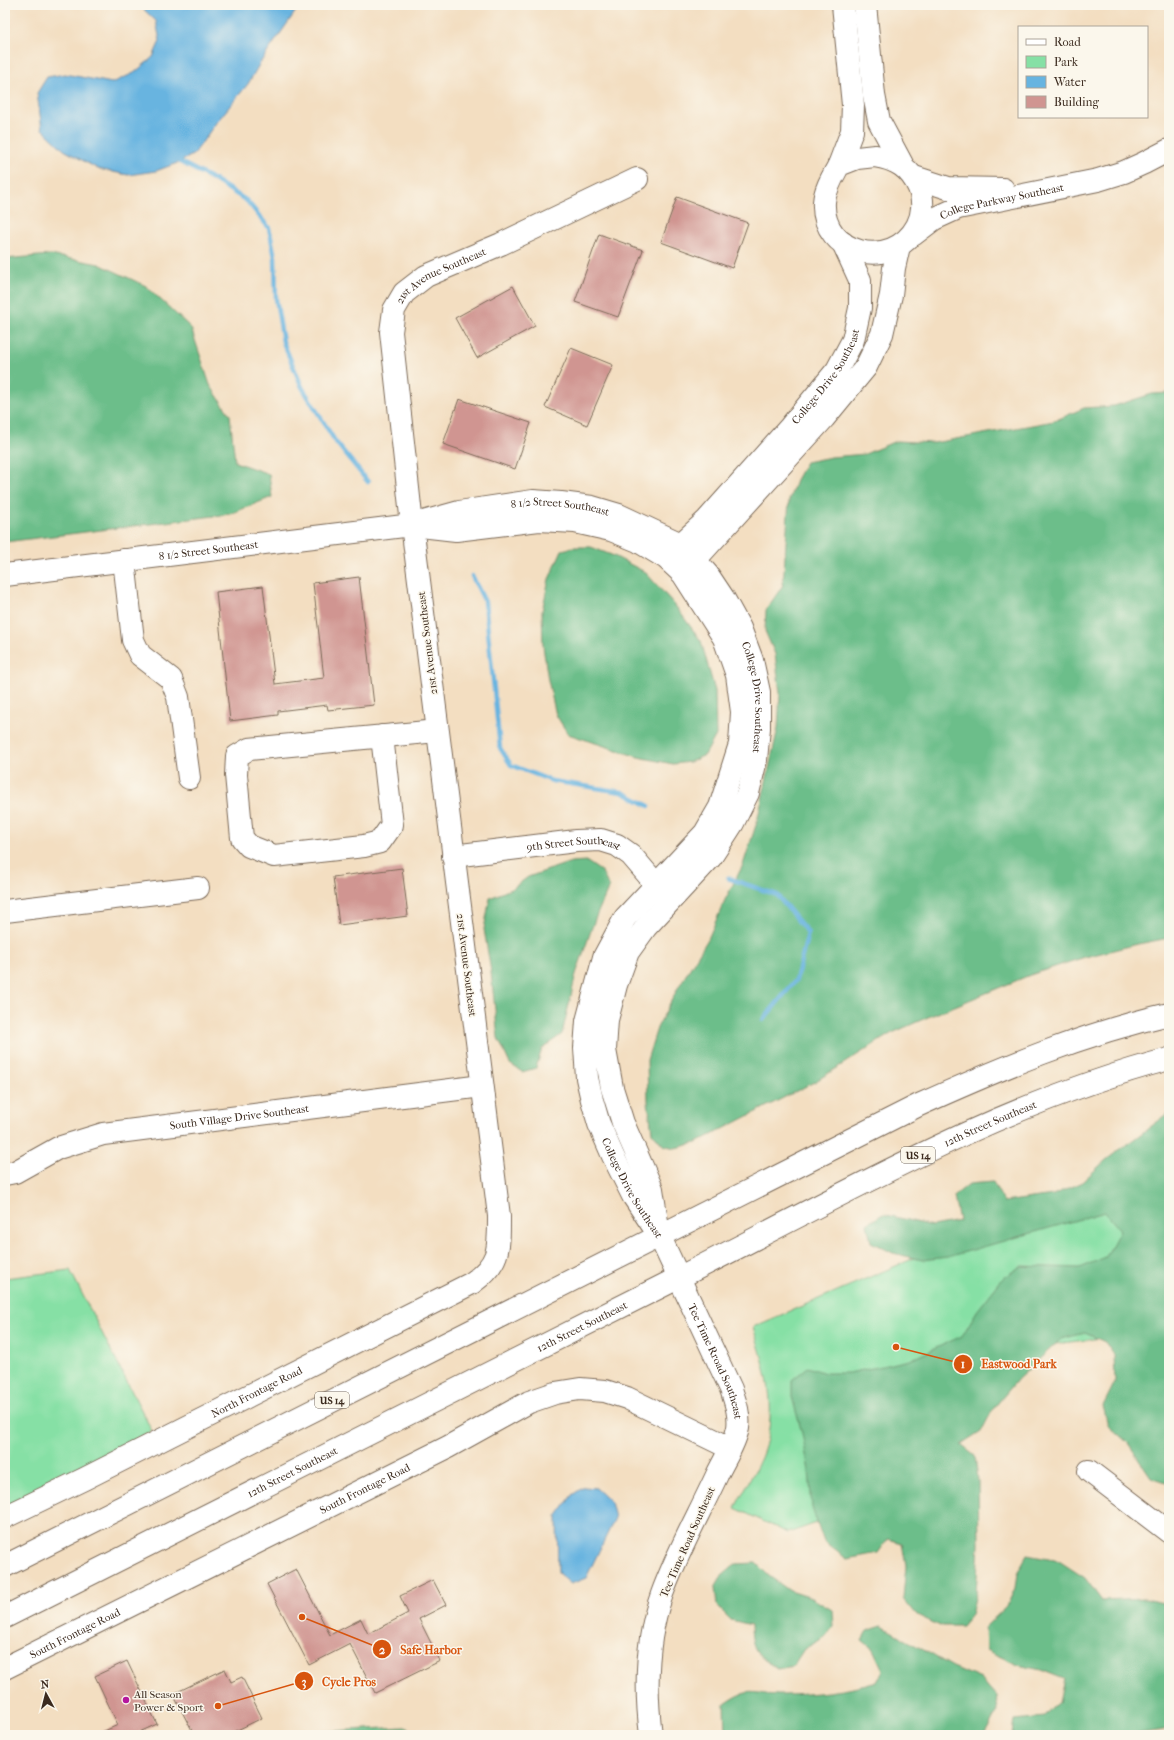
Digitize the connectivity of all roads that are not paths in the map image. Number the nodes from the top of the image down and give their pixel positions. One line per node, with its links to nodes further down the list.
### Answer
1 (843, 5): 4 (street)
2 (865, 5): 5 (street)
3 (1169, 150): 7 (street, College Parkway Southeast)
4 (839, 165): 5 (street); 9 (street)
5 (909, 171): 7 (street, College Parkway Southeast); 8 (street)
6 (637, 179): 10 (street, 21st Avenue Southeast)
7 (1098, 180): 8 (street, College Parkway Southeast)
8 (906, 241): 9 (street); 13 (street, College Drive Southeast)
9 (843, 243): 11 (street, College Drive Southeast)
10 (412, 525): 11 (street, 8 1/2 Street Southeast); 12 (street, 8 1/2 Street Southeast); 15 (street, 21st Avenue Southeast)
11 (674, 551): 13 (street, 8 1/2 Street Southeast)
12 (124, 560): 14 (street, 8 1/2 Street Southeast); 17 (street)
13 (689, 567): 19 (street, College Drive Southeast); 21 (street, College Drive Southeast)
14 (5, 575)
15 (437, 731): 16 (street); 18 (street, 21st Avenue Southeast)
16 (382, 736): 16 (street)
17 (189, 778)
18 (453, 856): 19 (street, 9th Street Southeast); 25 (street, 21st Avenue Southeast)
19 (657, 884): 21 (street, 9th Street Southeast); 27 (street, College Drive Southeast)
20 (198, 888): 22 (street)
21 (670, 902): 27 (street, College Drive Southeast)
22 (5, 911)
23 (1169, 1014): 27 (street, US 14)
24 (1169, 1059): 29 (street, 12th Street Southeast / US 14)
25 (482, 1086): 26 (street, South Village Drive Southeast); 28 (street, 21st Avenue Southeast)
26 (5, 1174)
27 (659, 1235): 29 (street); 34 (street, US 14)
28 (497, 1254): 32 (street, North Frontage Road)
29 (679, 1278): 30 (street, Tee Time Rroad Southeast); 35 (street, 12th Street Southeast / US 14)
30 (730, 1448): 36 (street, South Frontage Road); 37 (street, Tee Time Road Southeast)
31 (1089, 1471): 33 (street)
32 (5, 1516)
33 (1169, 1532)
34 (5, 1566)
35 (5, 1617)
36 (5, 1668)
37 (651, 1735)

